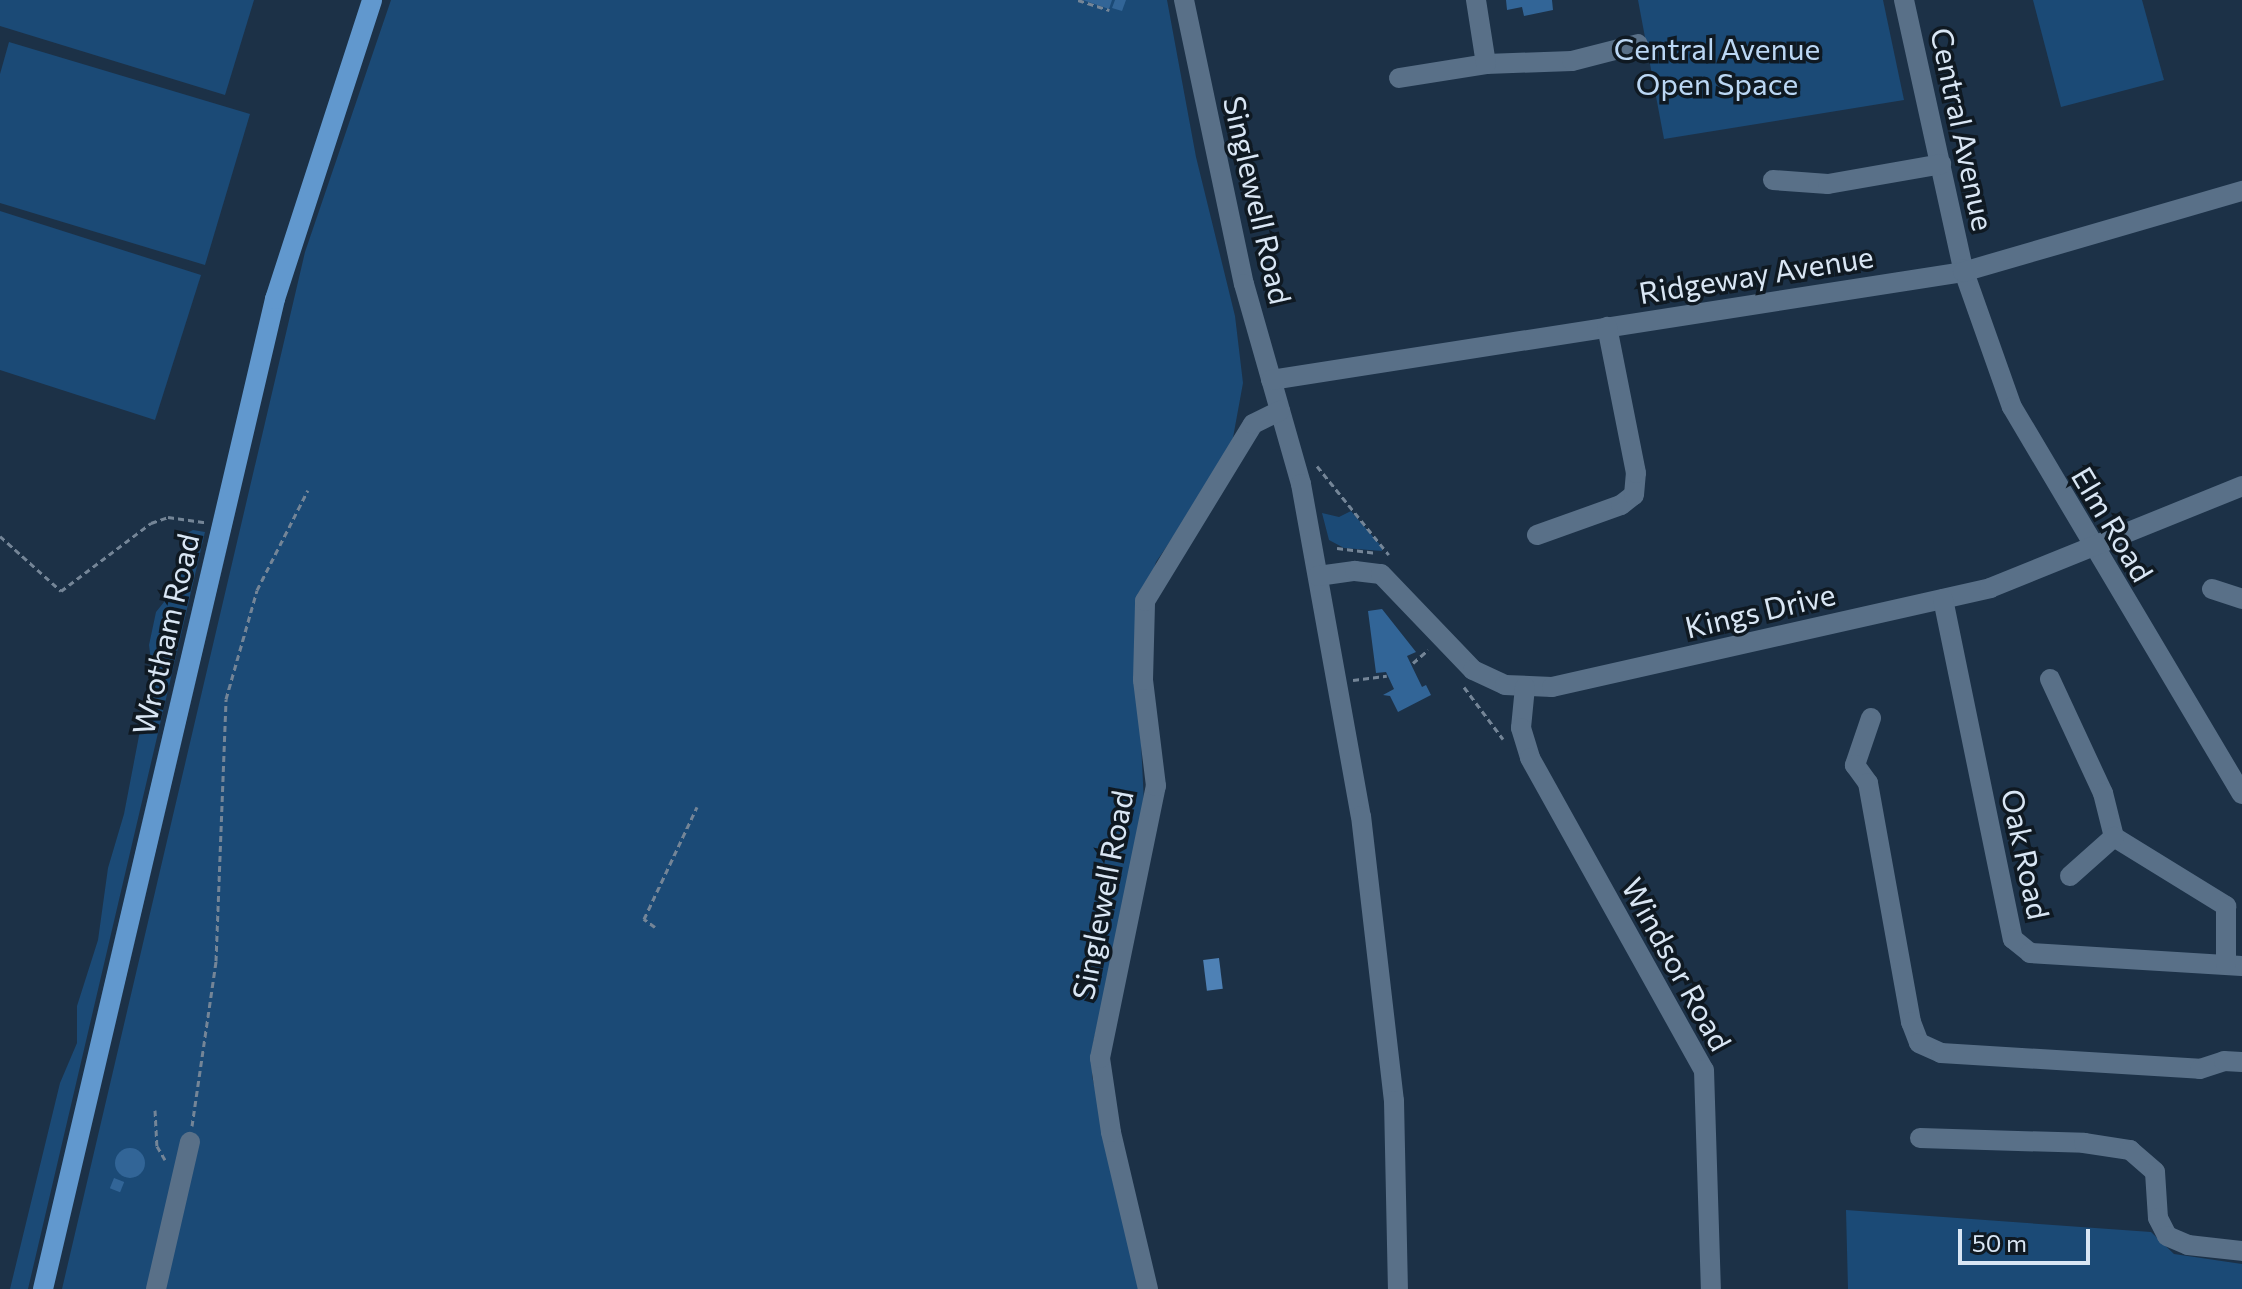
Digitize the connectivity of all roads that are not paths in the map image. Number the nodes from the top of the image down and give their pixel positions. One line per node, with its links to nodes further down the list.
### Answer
1 (372, 0): 35 (main road, Wrotham Road)
2 (1184, 0): 13 (street, Singlewell Road)
3 (1476, 0): 6 (street)
4 (1904, 0): 8 (street, Central Avenue)
5 (1638, 44): 6 (street)
6 (1486, 64): 7 (street)
7 (1399, 78)
8 (1941, 164): 9 (street); 11 (street, Central Avenue)
9 (1773, 180)
10 (2242, 191): 11 (street, Ridgeway Avenue)
11 (1963, 272): 12 (street, Ridgeway Avenue); 17 (street, Elm Road)
12 (1607, 327): 13 (street, Ridgeway Avenue); 16 (street)
13 (1271, 380): 14 (street, Singlewell Road)
14 (1280, 411): 18 (street, Singlewell Road); 37 (street, Singlewell Road)
15 (2242, 486): 17 (street, Kings Drive)
16 (1537, 535)
17 (2091, 547): 20 (street, Kings Drive); 25 (street, Elm Road)
18 (1318, 576): 23 (street, Kings Drive); 38 (street, Singlewell Road)
19 (2212, 589): 21 (street)
20 (1943, 599): 23 (street, Kings Drive); 28 (street, Oak Road)
21 (2242, 599)
22 (2050, 679): 26 (street)
23 (1525, 687): 39 (street, Windsor Road)
24 (1871, 718): 29 (street)
25 (2242, 794)
26 (2114, 837): 27 (street); 28 (street)
27 (2070, 876)
28 (2234, 965)
29 (2242, 1062)
30 (1920, 1138): 34 (street)
31 (190, 1142): 33 (street)
32 (171, 1165): 33 (street)
33 (182, 1186): 36 (street)
34 (2242, 1251)
35 (43, 1289)
36 (156, 1289)
37 (1148, 1289)
38 (1398, 1289)
39 (1711, 1289)

